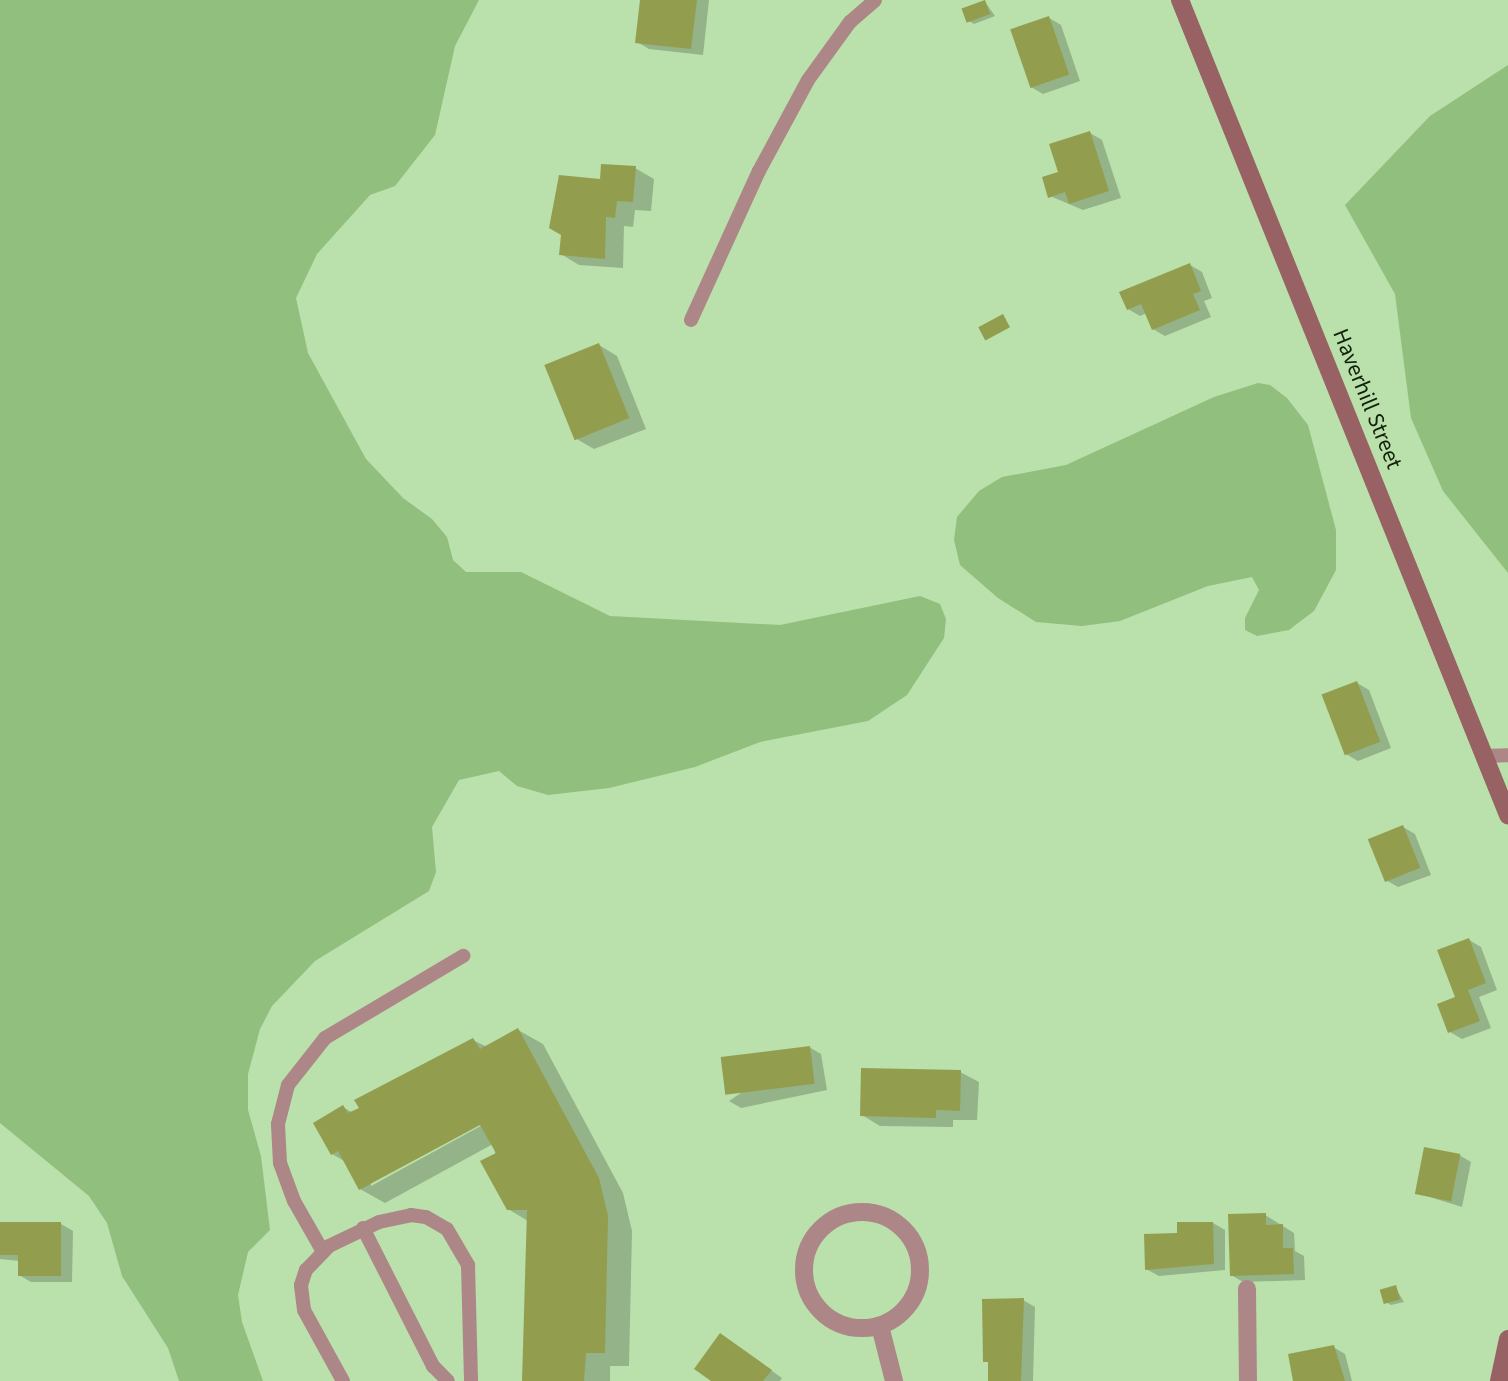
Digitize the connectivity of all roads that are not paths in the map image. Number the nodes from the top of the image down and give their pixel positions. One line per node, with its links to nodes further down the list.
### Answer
1 (874, 0): 3 (lane)
2 (1180, 0): 5 (street, Haverhill Street)
3 (691, 320)
4 (1508, 755): 5 (lane)
5 (1484, 756): 6 (street, Haverhill Street)
6 (1508, 815)
7 (463, 956): 9 (lane)
8 (363, 1228): 9 (lane); 14 (lane); 15 (lane)
9 (322, 1250): 13 (lane)
10 (1247, 1289): 17 (street)
11 (880, 1326): 11 (street); 16 (street)
12 (1508, 1339): 18 (street)
13 (343, 1381)
14 (448, 1381)
15 (471, 1381)
16 (894, 1381)
17 (1248, 1381)
18 (1499, 1381)

